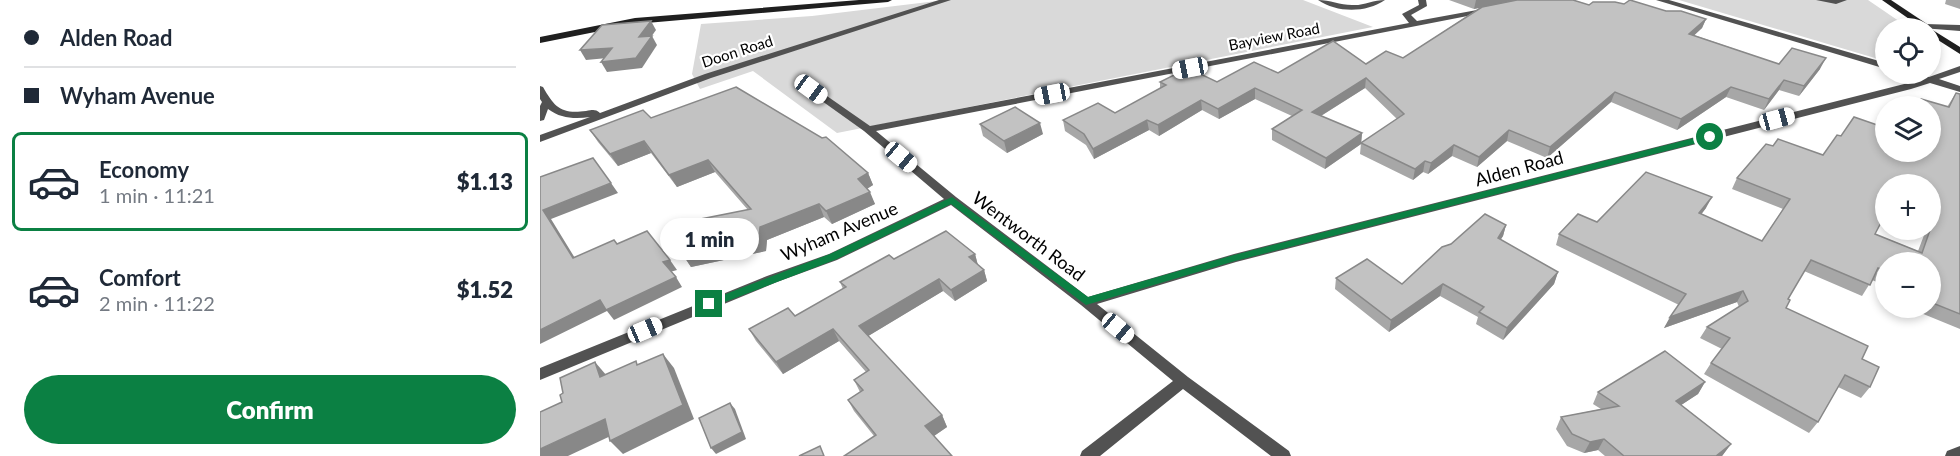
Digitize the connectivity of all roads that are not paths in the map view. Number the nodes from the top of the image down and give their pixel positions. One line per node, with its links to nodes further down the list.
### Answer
1 (791, 0): 12 (main road)
2 (888, 0): 12 (main road)
3 (947, 0): 29 (street, Doon Road)
4 (1322, 0): 5 (street)
5 (1381, 0)
6 (1422, 0): 14 (street)
7 (1660, 0): 20 (street)
8 (1820, 0): 9 (street)
9 (1843, 0)
10 (1886, 0): 13 (main road)
11 (1497, 9): 14 (street, Bayview Road)
12 (736, 11): 18 (main road)
13 (1911, 18)
14 (1415, 24): 31 (street, Bayview Road)
15 (1960, 28): 16 (street)
16 (1941, 29)
17 (1941, 38): 19 (main road)
18 (540, 40)
19 (1960, 51)
20 (1875, 63)
21 (1960, 69): 22 (street, Alden Road)
22 (1941, 75)
23 (1941, 83): 27 (street)
24 (1916, 84): 34 (street, Alden Road)
25 (540, 89): 28 (street)
26 (811, 89): 31 (street, Wentworth Road)
27 (1960, 89)
28 (546, 103): 29 (street); 30 (street)
29 (621, 108): 32 (street, Doon Road)
30 (540, 118)
31 (868, 129): 33 (street, Wentworth Road)
32 (540, 139)
33 (952, 200): 34 (street, Wentworth Road); 35 (street, Wyham Avenue)
34 (1086, 302): 36 (street, Wentworth Road)
35 (540, 374)
36 (1183, 381): 38 (street); 39 (street, Wentworth Road)
37 (1960, 453): 40 (street)
38 (1088, 456)
39 (1283, 456)
40 (1953, 456)

